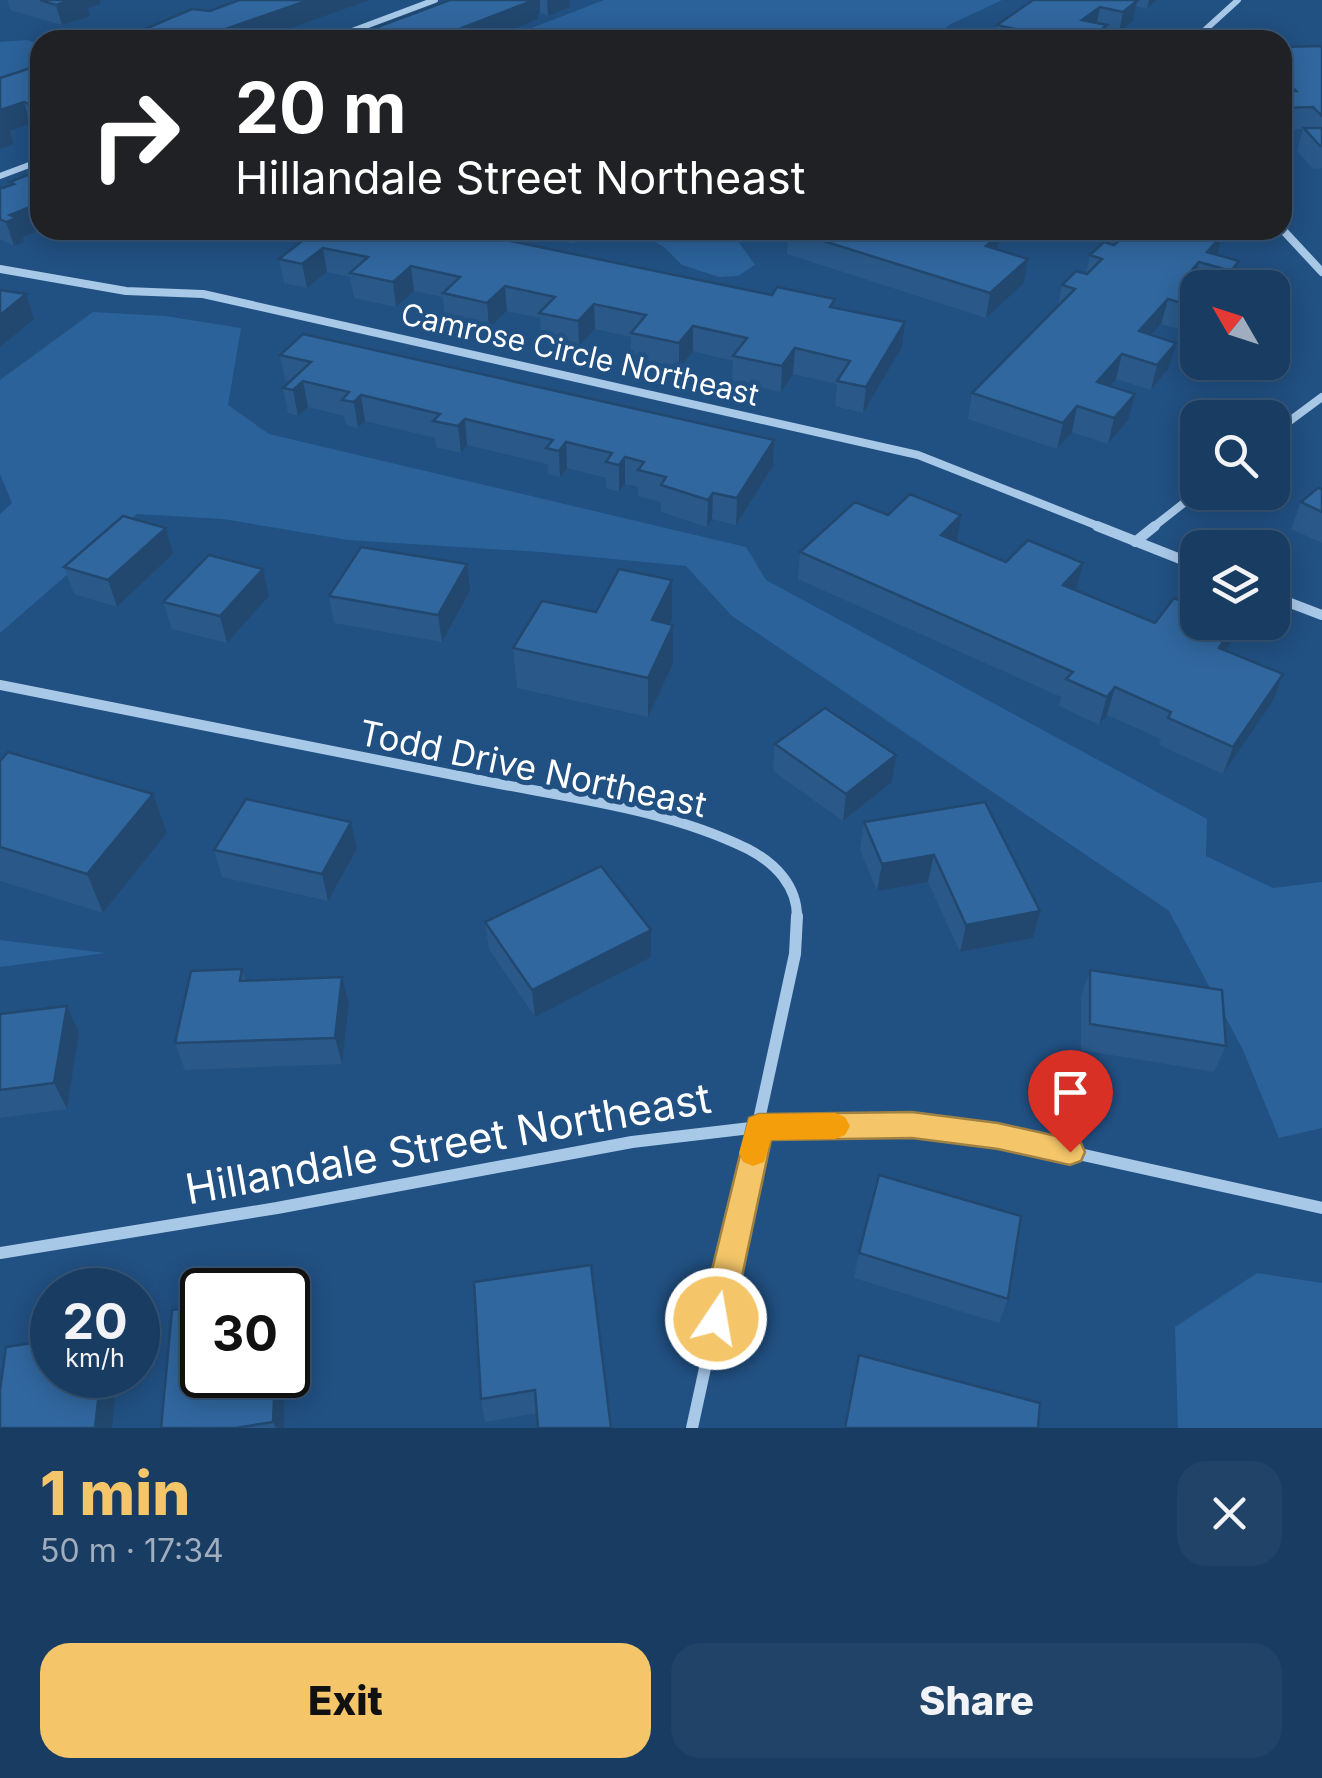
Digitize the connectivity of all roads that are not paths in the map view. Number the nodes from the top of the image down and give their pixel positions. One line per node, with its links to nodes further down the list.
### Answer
1 (435, 0): 3 (street)
2 (1238, 0): 4 (street)
3 (355, 30)
4 (1205, 30)
5 (30, 165): 6 (street)
6 (0, 176)
7 (1292, 240): 9 (street)
8 (0, 269): 13 (street, Camrose Circle Northeast)
9 (1322, 272)
10 (1322, 397): 11 (street)
11 (1290, 421)
12 (1180, 506): 13 (street)
13 (1135, 542): 14 (street, Camrose Circle Northeast)
14 (1180, 559)
15 (1290, 603): 16 (street)
16 (1322, 615)
17 (0, 685): 18 (street, Todd Drive Northeast)
18 (759, 1127): 19 (street, Hillandale Street Northeast); 20 (street, Hillandale Street Northeast); 21 (street, Todd Drive Northeast)
19 (1322, 1208)
20 (0, 1253)
21 (692, 1428)

